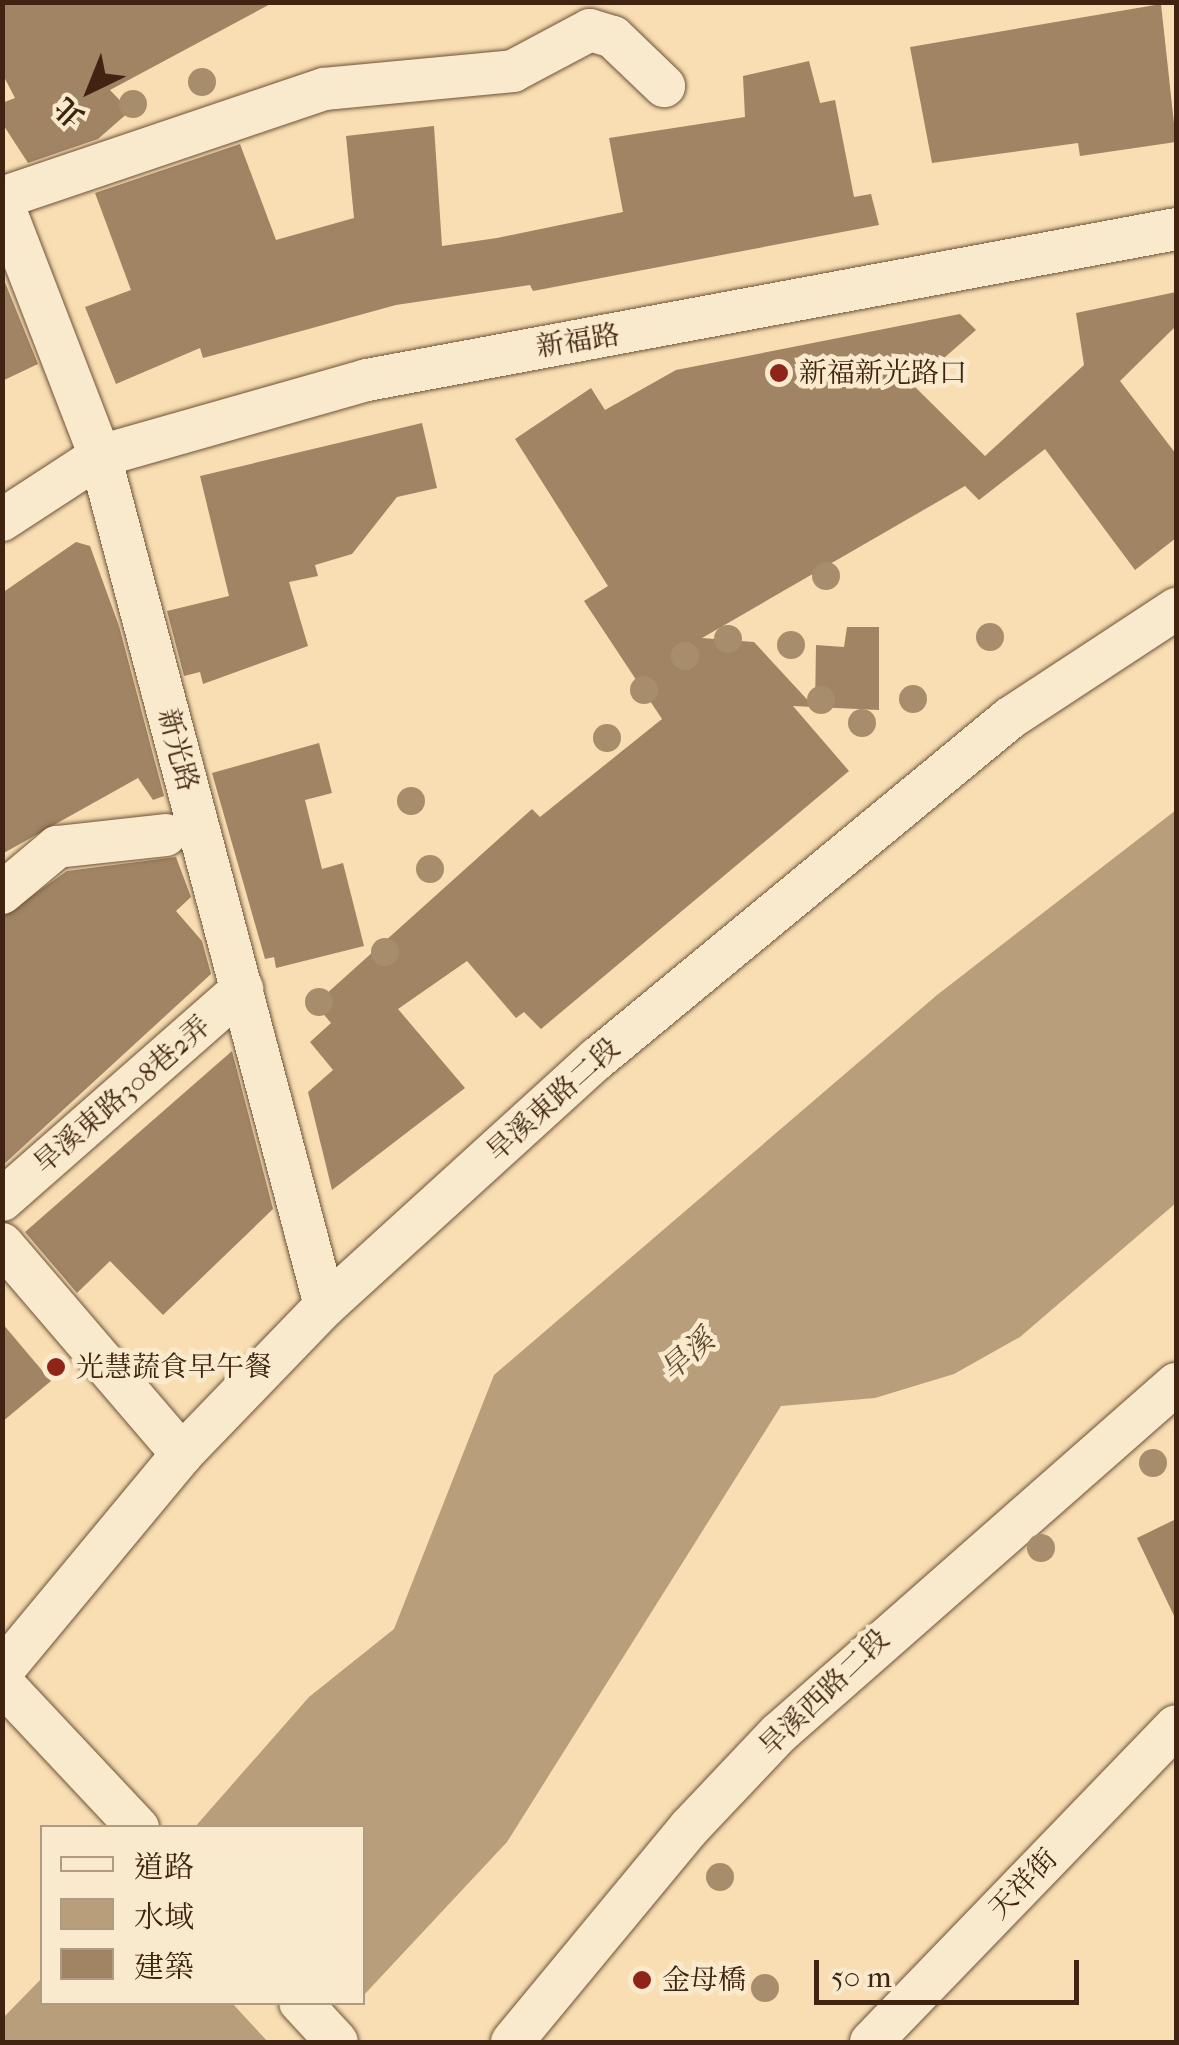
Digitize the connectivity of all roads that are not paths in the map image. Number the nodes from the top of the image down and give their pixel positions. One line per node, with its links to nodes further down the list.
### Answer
1 (664, 86): 2 (street)
2 (2, 200): 4 (street, 新光路)
3 (1176, 228): 4 (street, 新福路)
4 (100, 456): 5 (street, 新福路); 9 (street, 新光路)
5 (2, 520)
6 (1176, 609): 12 (street, 旱溪東路二段)
7 (165, 835): 8 (street)
8 (2, 893)
9 (242, 989): 10 (street, 旱溪東路308巷2弄); 12 (street, 新光路)
10 (2, 1200)
11 (2, 1244): 14 (street)
12 (326, 1306): 14 (street, 旱溪東路二段)
13 (1176, 1384): 21 (street, 旱溪西路二段)
14 (182, 1454): 15 (street, 旱溪東路二段)
15 (2, 1670)
16 (2, 1684): 18 (street)
17 (1176, 1726): 22 (street, 天祥街)
18 (135, 1825)
19 (303, 2005): 20 (street)
20 (337, 2042)
21 (512, 2042)
22 (871, 2042)

